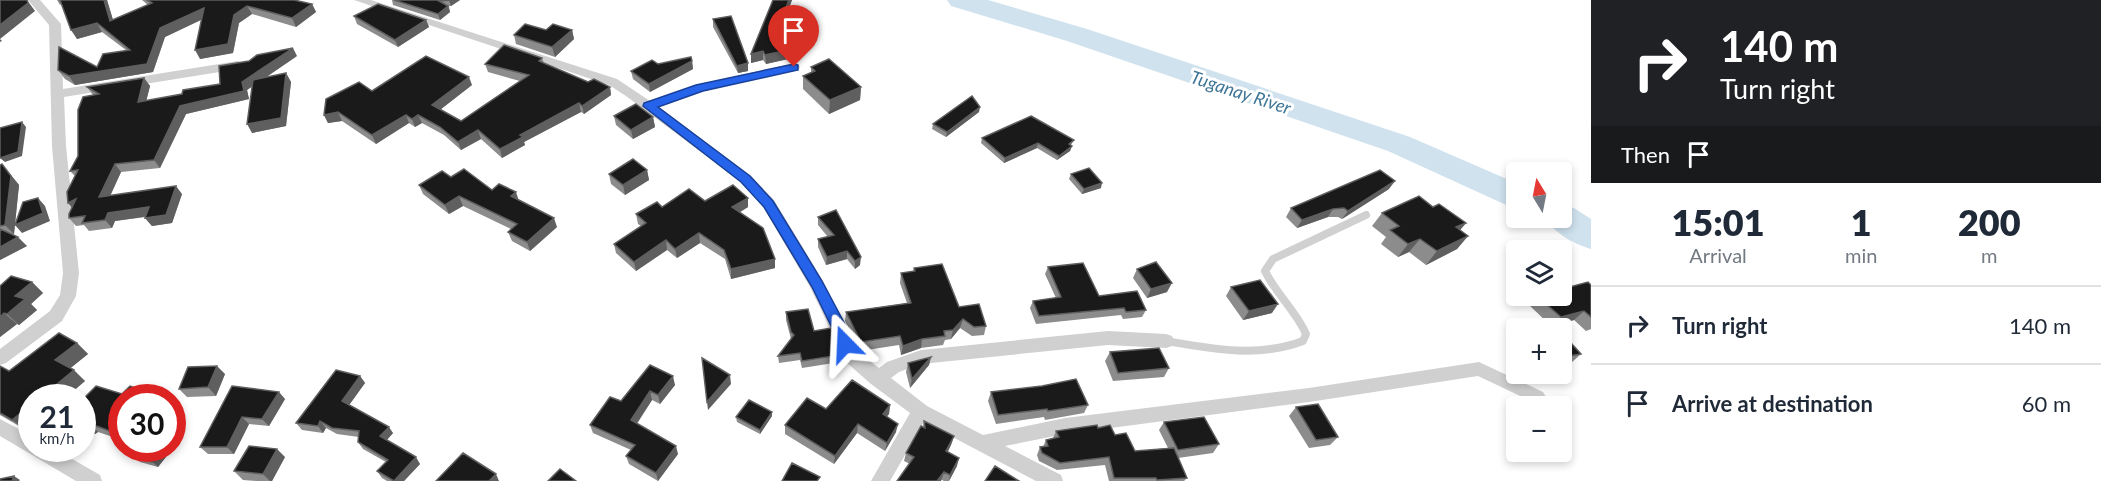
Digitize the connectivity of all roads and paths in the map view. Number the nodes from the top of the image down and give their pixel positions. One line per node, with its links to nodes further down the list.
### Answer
1 (34, 0): 5 (street)
2 (360, 0): 6 (street)
3 (253, 63): 5 (street)
4 (794, 67): 6 (street)
5 (57, 94): 9 (street)
6 (649, 106): 10 (street)
7 (1366, 215): 8 (lane)
8 (1166, 341): 10 (street)
9 (0, 358)
10 (877, 379): 12 (street)
11 (1535, 396): 15 (street)
12 (921, 411): 15 (street); 18 (street)
13 (0, 427): 14 (street)
14 (18, 438)
15 (981, 443): 19 (street)
16 (60, 462): 17 (street)
17 (93, 481)
18 (880, 481)
19 (1054, 481)

